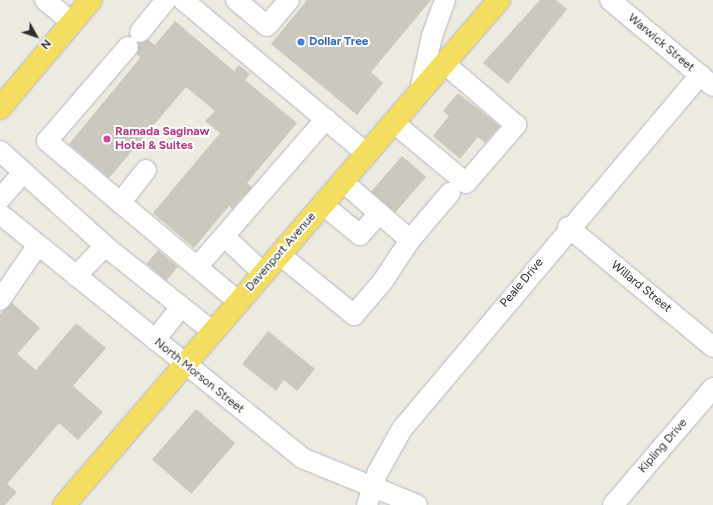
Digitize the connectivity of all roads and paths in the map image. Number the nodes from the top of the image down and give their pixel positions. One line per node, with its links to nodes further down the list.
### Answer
1 (45, 0): 10 (street)
2 (91, 0): 10 (main road)
3 (166, 0): 24 (street)
4 (183, 0): 15 (street)
5 (236, 0): 6 (street)
6 (289, 0)
7 (445, 0): 13 (street)
8 (499, 0): 11 (main road, Davenport Avenue)
9 (610, 0): 12 (street, Warwick Street)
10 (72, 23): 14 (main road)
11 (444, 63): 13 (main road, Davenport Avenue); 16 (street)
12 (706, 81): 28 (street, Peale Drive)
13 (420, 91): 16 (main road, Davenport Avenue)
14 (0, 108)
15 (326, 119): 18 (street); 29 (street)
16 (394, 122): 18 (main road, Davenport Avenue)
17 (0, 151): 20 (street)
18 (366, 153): 21 (main road, Davenport Avenue)
19 (146, 170): 24 (street)
20 (22, 174): 23 (street); 32 (street)
21 (342, 181): 25 (main road, Davenport Avenue); 26 (street)
22 (450, 193): 30 (street)
23 (0, 199)
24 (120, 203): 34 (street)
25 (322, 204): 26 (street); 33 (main road, Davenport Avenue)
26 (379, 213): 30 (street)
27 (0, 214): 31 (street, North Morson Street)
28 (568, 228): 42 (street, Willard Street); 45 (street, Peale Drive)
29 (225, 237): 34 (street); 35 (street)
30 (410, 240): 33 (street)
31 (38, 245): 36 (street, North Morson Street); 37 (street)
32 (105, 246): 36 (street); 39 (street)
33 (279, 254): 35 (main road, Davenport Avenue)
34 (198, 266): 38 (street)
35 (262, 272): 38 (main road, Davenport Avenue)
36 (76, 276): 41 (street, North Morson Street)
37 (0, 300)
38 (238, 301): 40 (main road, Davenport Avenue)
39 (181, 307): 40 (street); 41 (street)
40 (212, 331): 43 (main road, Davenport Avenue)
41 (155, 340): 43 (street, North Morson Street)
42 (713, 347)
43 (184, 363): 45 (street, North Morson Street); 46 (main road, Davenport Avenue)
44 (713, 388): 48 (street, Kipling Drive)
45 (369, 496): 47 (street, North Morson Street)
46 (64, 505)
47 (417, 505)
48 (613, 505)

